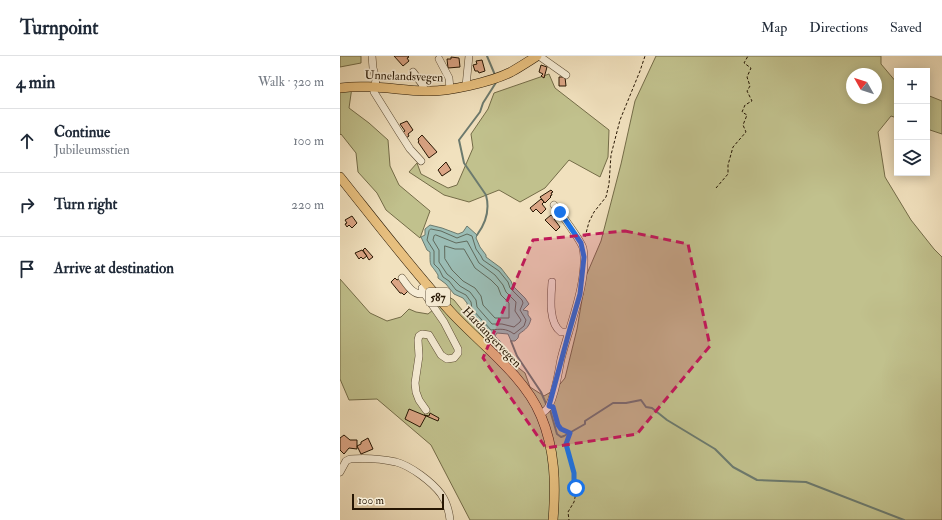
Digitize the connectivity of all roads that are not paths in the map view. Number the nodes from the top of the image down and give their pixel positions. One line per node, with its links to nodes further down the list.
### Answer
1 (372, 56): 8 (street)
2 (469, 56): 7 (street)
3 (538, 56): 6 (street); 7 (main road, Unnelandsvegen)
4 (439, 59): 10 (street)
5 (413, 72): 11 (street)
6 (566, 75)
7 (466, 86): 10 (main road, Unnelandsvegen)
8 (375, 87): 9 (main road, Unnelandsvegen); 11 (main road, Unnelandsvegen); 12 (street)
9 (340, 88)
10 (450, 89): 11 (main road, Unnelandsvegen)
11 (425, 91)
12 (421, 161)
13 (340, 177): 17 (main road, Hardangervegen / 587)
14 (554, 205): 19 (street)
15 (402, 278): 18 (street)
16 (552, 282): 19 (street)
17 (427, 284): 18 (street); 21 (main road, Hardangervegen / 587)
18 (424, 293): 20 (street)
19 (569, 332): 21 (street)
20 (426, 410)
21 (540, 414): 26 (main road, Hardangervegen / 587)
22 (340, 456): 23 (street)
23 (346, 461): 24 (street); 25 (street)
24 (340, 472)
25 (450, 520)
26 (553, 520)

